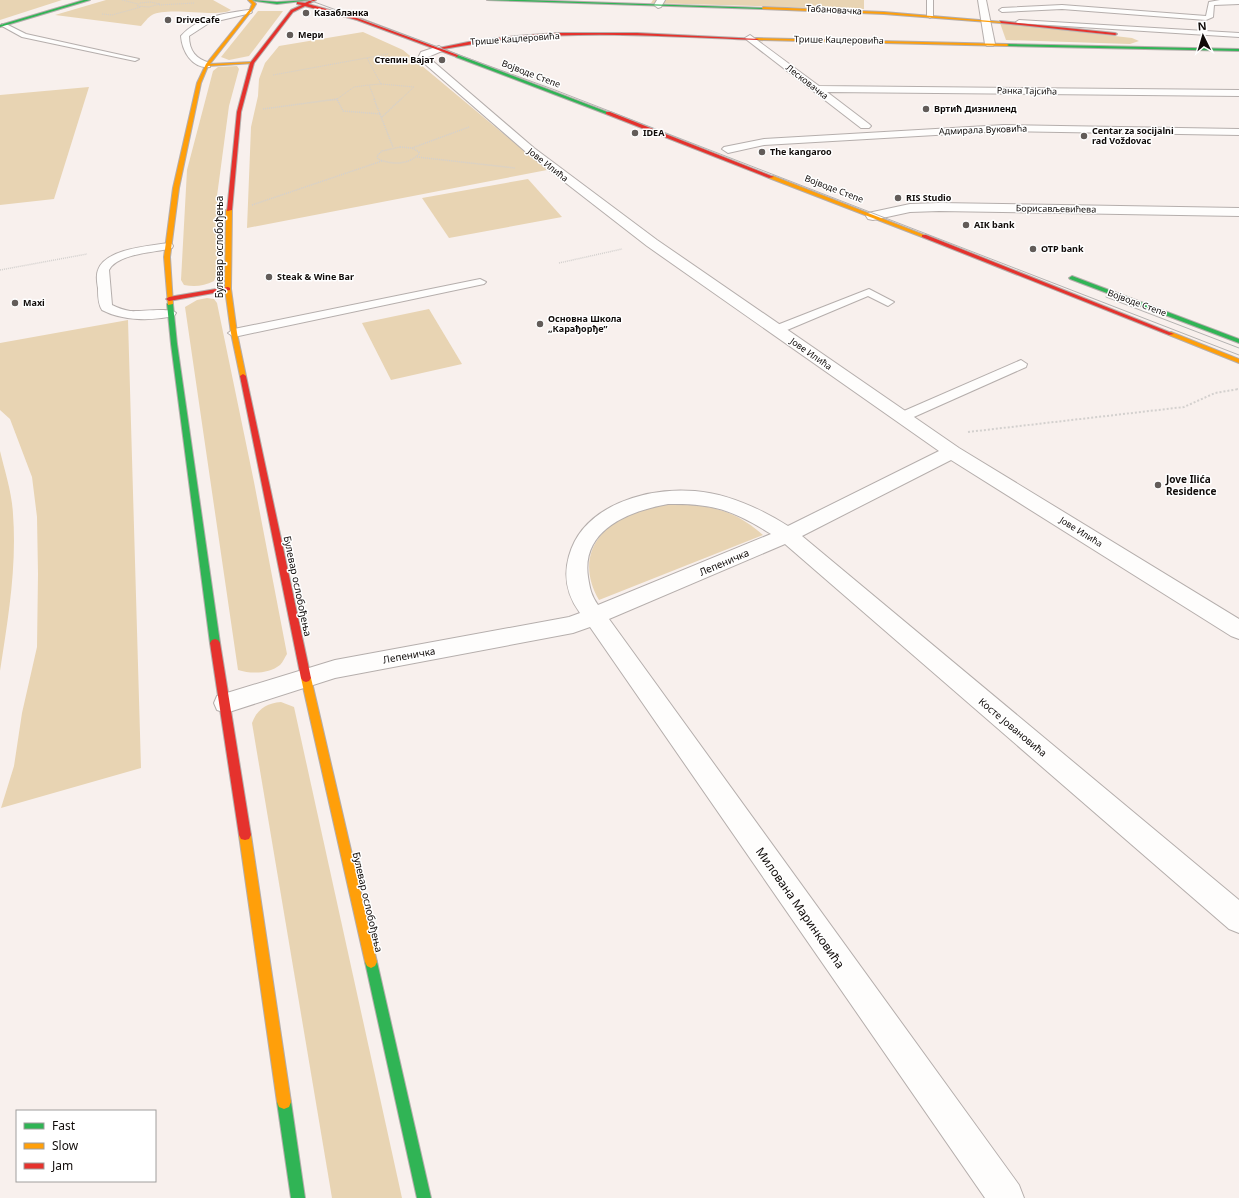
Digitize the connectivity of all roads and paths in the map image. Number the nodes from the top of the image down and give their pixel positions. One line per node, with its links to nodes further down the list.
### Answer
1 (88, 0): 24 (main road)
2 (122, 0): 14 (path)
3 (157, 0): 9 (path)
4 (250, 0): 8 (main road, Војводе Степе); 17 (main road)
5 (489, 0): 11 (main road, Табановачка)
6 (930, 0): 21 (lane)
7 (982, 0): 22 (street)
8 (310, 1): 32 (main road, Војводе Степе); 37 (main road, Булевар ослобођења)
9 (154, 2): 14 (path); 15 (path)
10 (335, 2): 31 (main road, Војводе Степе)
11 (643, 2): 13 (main road, Табановачка)
12 (1239, 2): 16 (lane)
13 (660, 3): 21 (main road, Табановачка)
14 (138, 4): 15 (path)
15 (141, 7): 18 (path)
16 (1002, 10)
17 (249, 12): 20 (lane); 38 (main road)
18 (98, 14)
19 (199, 16): 20 (lane)
20 (225, 16): 27 (lane)
21 (930, 16): 22 (main road, Табановачка)
22 (986, 19): 23 (main road, Табановачка); 29 (street)
23 (1019, 22): 26 (lane, Табановачка); 30 (main road)
24 (2, 25): 36 (lane)
25 (183, 27): 27 (lane)
26 (1239, 35)
27 (185, 36): 38 (lane)
28 (750, 38): 29 (main road, Трише Кацлеровића); 31 (main road, Трише Кацлеровића); 42 (street, Лесковачка)
29 (990, 44): 30 (main road, Трише Кацлеровића)
30 (1164, 44): 33 (main road, Трише Кацлеровића)
31 (454, 45): 32 (main road, Трише Кацлеровића); 49 (main road, Војводе Степе)
32 (439, 49): 48 (street, Јове Илића); 60 (main road, Војводе Степе)
33 (1239, 50)
34 (391, 54): 35 (path)
35 (367, 58): 39 (path); 40 (path)
36 (135, 59)
37 (252, 63): 38 (main road); 39 (main road, Булевар ослобођења)
38 (207, 65): 65 (main road)
39 (246, 80): 45 (main road, Булевар ослобођења)
40 (381, 84): 41 (path); 47 (path)
41 (370, 85): 44 (path); 46 (path)
42 (815, 89): 43 (street, Ранка Тајсића); 50 (street, Лесковачка)
43 (1239, 93)
44 (337, 99): 45 (path); 46 (path)
45 (239, 112): 71 (main road, Булевар ослобођења)
46 (381, 114): 47 (path)
47 (382, 117): 52 (path)
48 (493, 120): 53 (path); 58 (street, Јове Илића)
49 (654, 121)
50 (865, 126)
51 (1239, 132): 54 (street, Адмирала Вуковића)
52 (393, 147): 53 (path); 57 (path)
53 (412, 148): 56 (path)
54 (724, 148): 55 (main road)
55 (745, 155)
56 (417, 157): 57 (path); 58 (path)
57 (382, 161): 59 (path)
58 (557, 172): 64 (street, Јове Илића)
59 (251, 206)
60 (875, 211): 61 (street, Борисављевићева); 78 (main road, Војводе Степе)
61 (892, 211): 62 (street, Борисављевићева); 63 (main road)
62 (1239, 212)
63 (914, 219)
64 (652, 243): 67 (path); 75 (street, Јове Илића)
65 (168, 246): 72 (main road); 74 (lane)
66 (94, 252): 68 (path)
67 (559, 263)
68 (0, 270)
69 (1064, 275): 77 (main road, Војводе Степе)
70 (480, 282): 76 (lane)
71 (228, 289): 72 (main road); 76 (main road, Булевар ослобођења)
72 (169, 300): 74 (main road)
73 (888, 302): 75 (lane)
74 (170, 313): 88 (main road)
75 (776, 330): 81 (street, Јове Илића)
76 (234, 333): 87 (main road, Булевар ослобођења)
77 (1239, 340)
78 (1239, 361)
79 (1021, 364): 81 (lane)
80 (1239, 389): 82 (path)
81 (902, 417): 82 (street, Јове Илића)
82 (930, 436): 83 (street, Јове Илића)
83 (952, 452): 84 (street, Лепеничка); 86 (street, Јове Илића)
84 (787, 535): 85 (street, Лепеничка); 85 (street); 89 (street, Косте Јовановића)
85 (595, 617): 87 (street, Лепеничка); 92 (street, Милована Маринковића)
86 (1239, 630)
87 (306, 677): 88 (street, Лепеничка); 91 (main road, Булевар ослобођења)
88 (226, 704): 90 (main road)
89 (1239, 919)
90 (298, 1198)
91 (424, 1198)
92 (1006, 1198)

